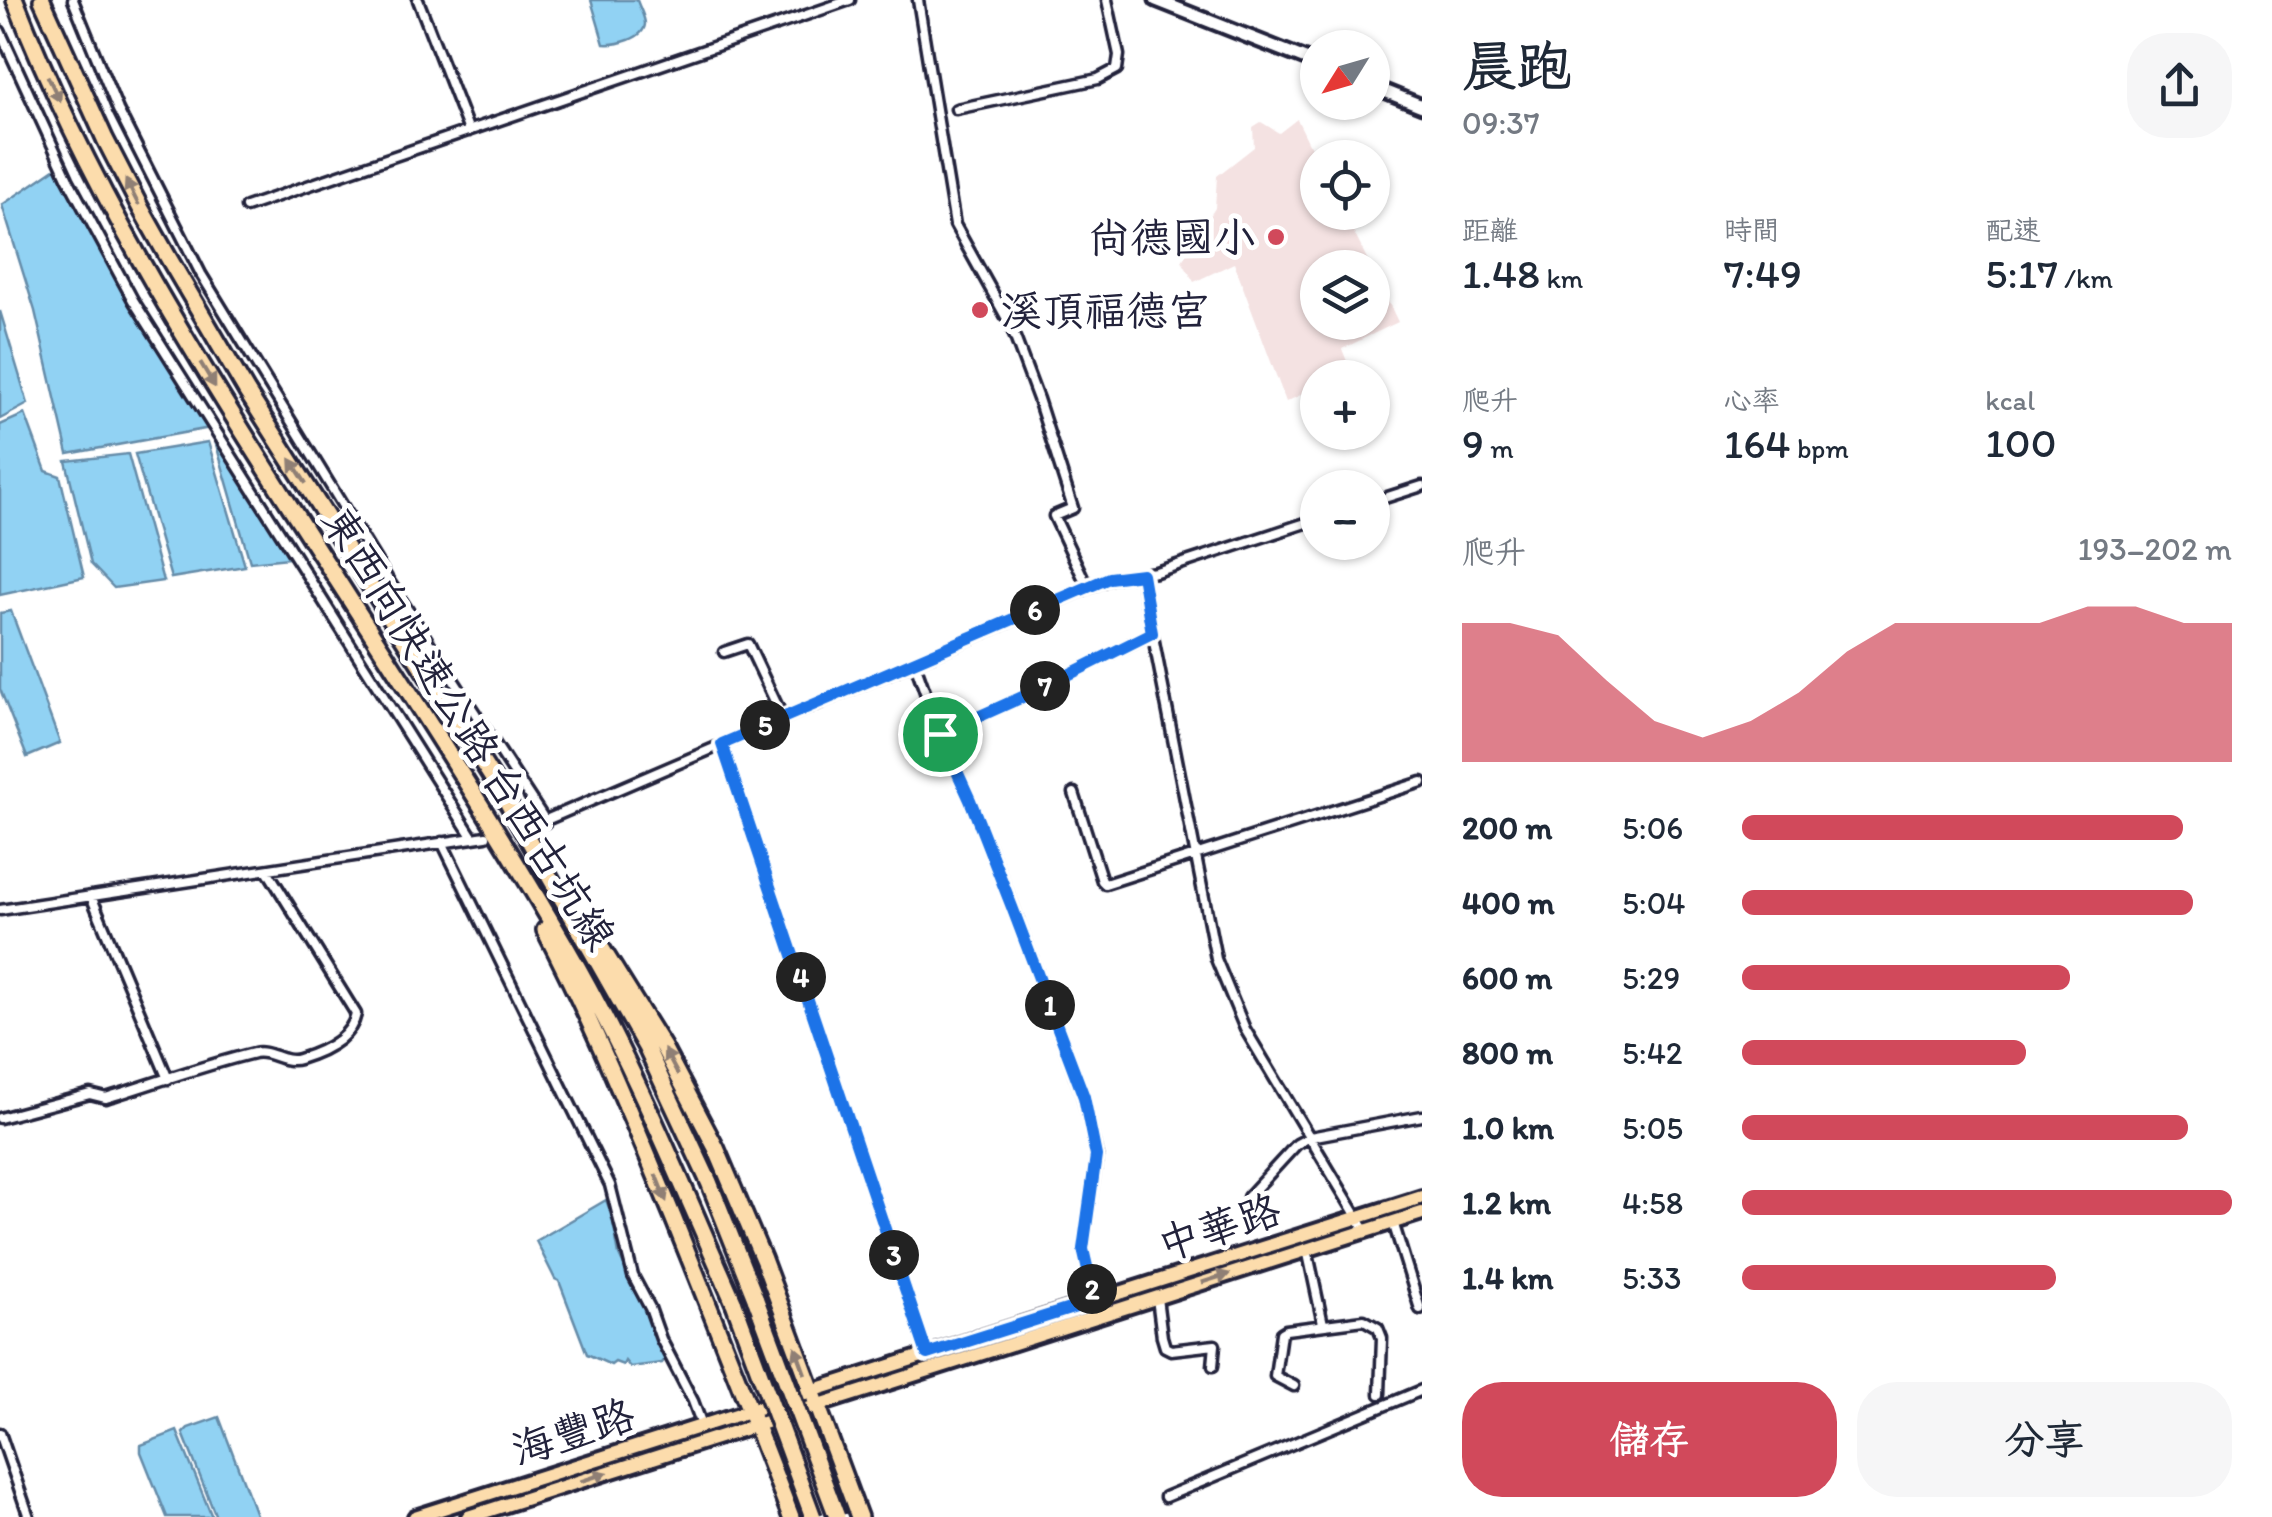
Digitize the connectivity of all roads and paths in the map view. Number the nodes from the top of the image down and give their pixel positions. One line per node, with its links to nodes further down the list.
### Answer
1 (15, 0): 31 (highway, 東西向快速公路 台西古坑線, one-way to 31)
2 (42, 0): 30 (highway, 東西向快速公路 台西古坑線, one-way to 2)
3 (73, 0): 32 (street)
4 (418, 0): 15 (street)
5 (850, 0): 15 (street)
6 (918, 0): 21 (street)
7 (1107, 0): 14 (street)
8 (1156, 0): 9 (street)
9 (1175, 4): 11 (street)
10 (0, 31): 35 (street)
11 (1300, 56)
12 (1390, 93): 13 (street)
13 (1422, 106)
14 (956, 110)
15 (469, 132): 16 (street)
16 (246, 207)
17 (1422, 486): 18 (street)
18 (1390, 496)
19 (1300, 526): 20 (street)
20 (1142, 574): 21 (street); 22 (street)
21 (1088, 588): 24 (street)
22 (1152, 633): 26 (street); 37 (street)
23 (724, 652): 25 (street)
24 (914, 661): 25 (street); 26 (street)
25 (782, 718): 27 (street)
26 (940, 734): 53 (street)
27 (722, 744): 32 (street); 56 (street)
28 (1422, 782): 37 (street)
29 (1074, 793): 37 (street)
30 (505, 798): 61 (highway, one-way to 30); 71 (highway, 東西向快速公路 台西古坑線, bridge)
31 (486, 815): 62 (highway, one-way to 62); 70 (highway, 東西向快速公路 台西古坑線, bridge)
32 (546, 822): 33 (street)
33 (532, 826)
34 (486, 836): 35 (street)
35 (473, 838): 36 (street)
36 (442, 842): 38 (street); 63 (street)
37 (1196, 856): 44 (street)
38 (267, 870): 39 (street); 41 (street)
39 (90, 896): 40 (street); 41 (street)
40 (0, 910)
41 (168, 1079): 43 (street)
42 (1422, 1116): 44 (street)
43 (0, 1118)
44 (1310, 1137): 45 (street); 48 (street)
45 (1248, 1197)
46 (1422, 1197): 48 (main road, 中華路)
47 (1422, 1213): 49 (main road, 中華路)
48 (1357, 1217): 50 (street); 53 (main road, 中華路)
49 (1393, 1222): 50 (main road, 中華路); 54 (street)
50 (1365, 1230): 51 (main road, 中華路)
51 (1308, 1249): 52 (main road, 中華路, one-way to 51); 55 (street)
52 (1157, 1298): 57 (street); 61 (main road, 中華路)
53 (1095, 1301): 56 (main road, 中華路)
54 (1420, 1309)
55 (1323, 1324): 58 (street); 60 (street)
56 (927, 1354): 61 (main road, 中華路)
57 (1213, 1366)
58 (1294, 1386)
59 (1422, 1390): 65 (street)
60 (1380, 1394)
61 (814, 1400): 62 (main road, 中華路); 72 (highway)
62 (754, 1418): 63 (main road, 海豐路); 68 (main road, 海豐路, one-way to 62); 69 (highway)
63 (702, 1425): 67 (main road, 海豐路)
64 (0, 1433): 66 (street)
65 (1166, 1498)
66 (28, 1517)
67 (415, 1517)
68 (468, 1517)
69 (792, 1517)
70 (813, 1517)
71 (837, 1517)
72 (859, 1517)

